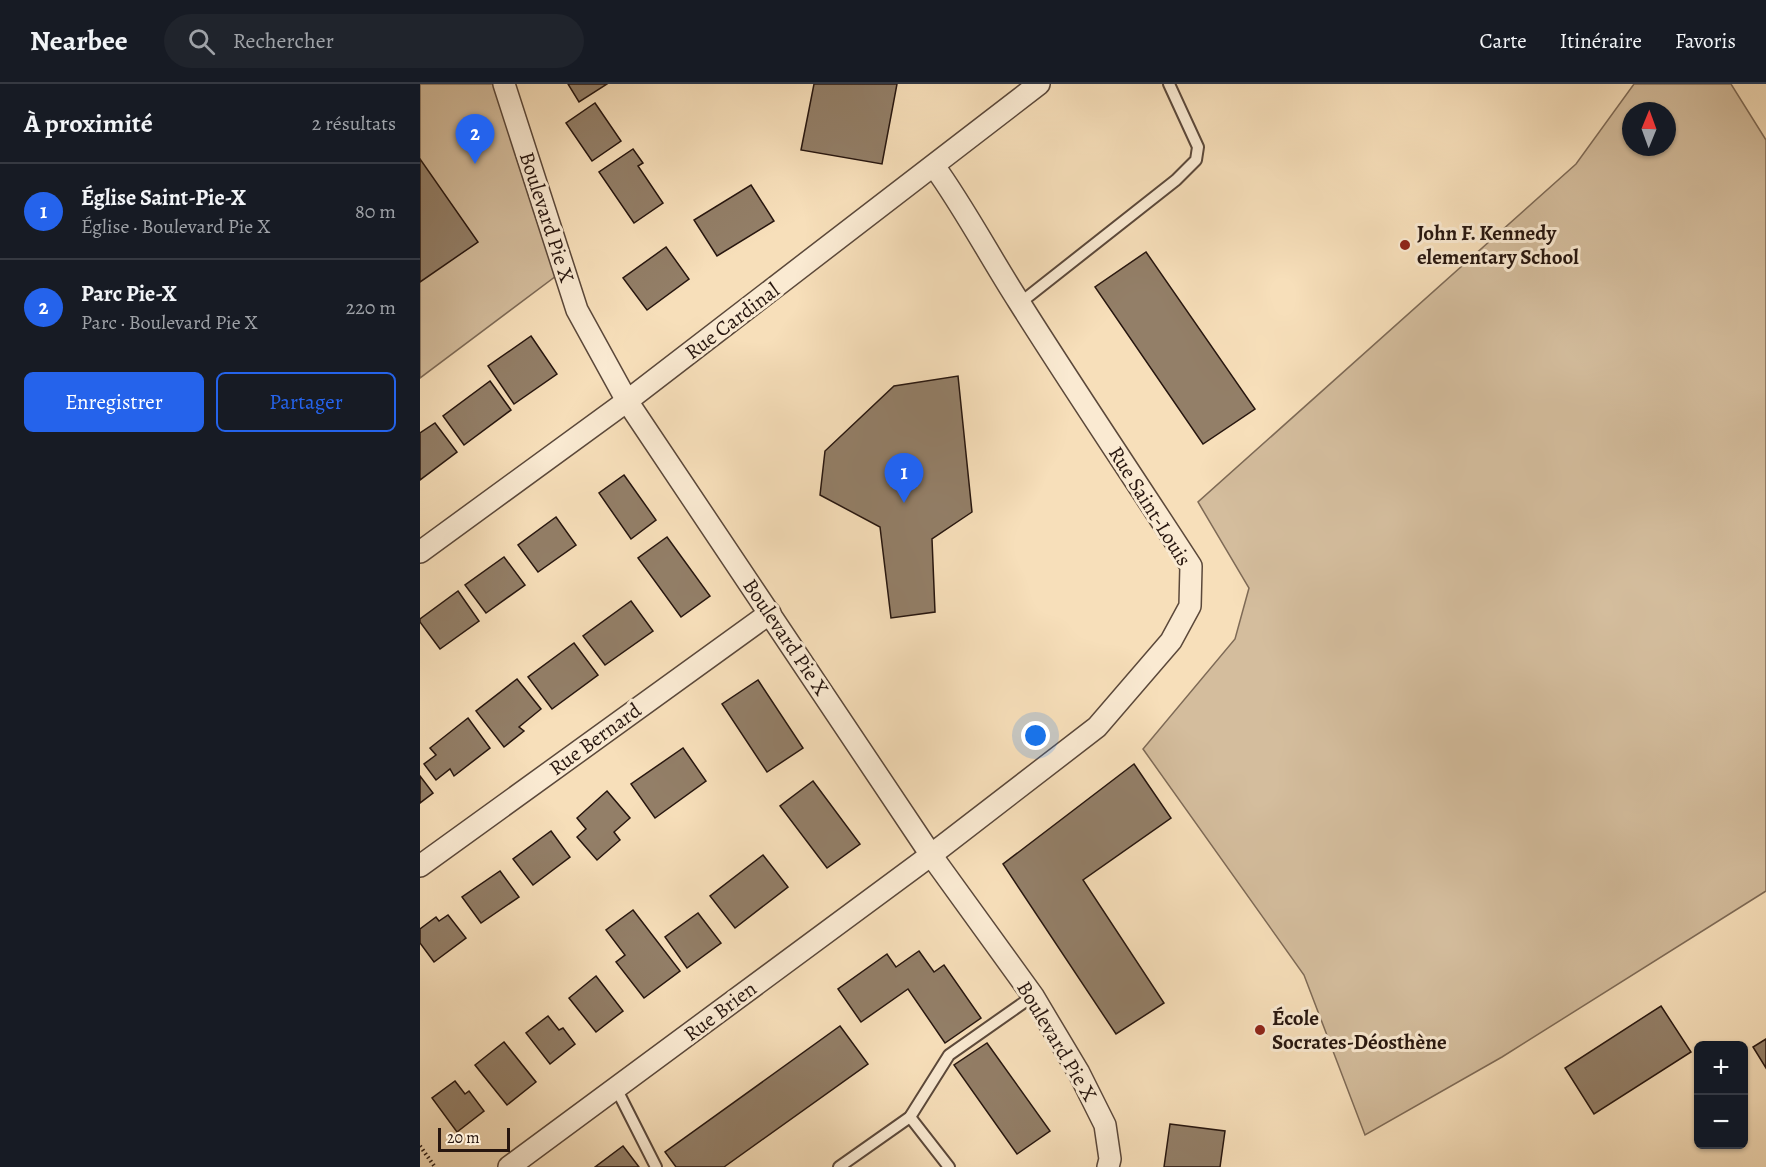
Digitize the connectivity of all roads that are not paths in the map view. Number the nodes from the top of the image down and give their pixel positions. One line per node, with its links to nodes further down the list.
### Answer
1 (504, 84): 6 (street, Boulevard Pie X)
2 (1040, 84): 4 (street, Rue Cardinal)
3 (1169, 84): 5 (lane)
4 (934, 166): 5 (street, Rue Saint-Louis); 6 (street, Rue Cardinal)
5 (1020, 303): 9 (street, Rue Saint-Louis)
6 (627, 401): 7 (street, Rue Cardinal); 8 (street, Boulevard Pie X)
7 (420, 552)
8 (770, 613): 9 (street, Boulevard Pie X); 10 (street, Rue Bernard)
9 (931, 855): 11 (street, Boulevard Pie X); 12 (street, Rue Brien)
10 (420, 866)
11 (1033, 996): 13 (lane); 18 (street, Boulevard Pie X)
12 (616, 1088): 14 (street, Rue Brien); 15 (lane)
13 (910, 1117): 16 (lane); 17 (lane)
14 (509, 1167)
15 (656, 1167)
16 (839, 1167)
17 (949, 1167)
18 (1108, 1167)

